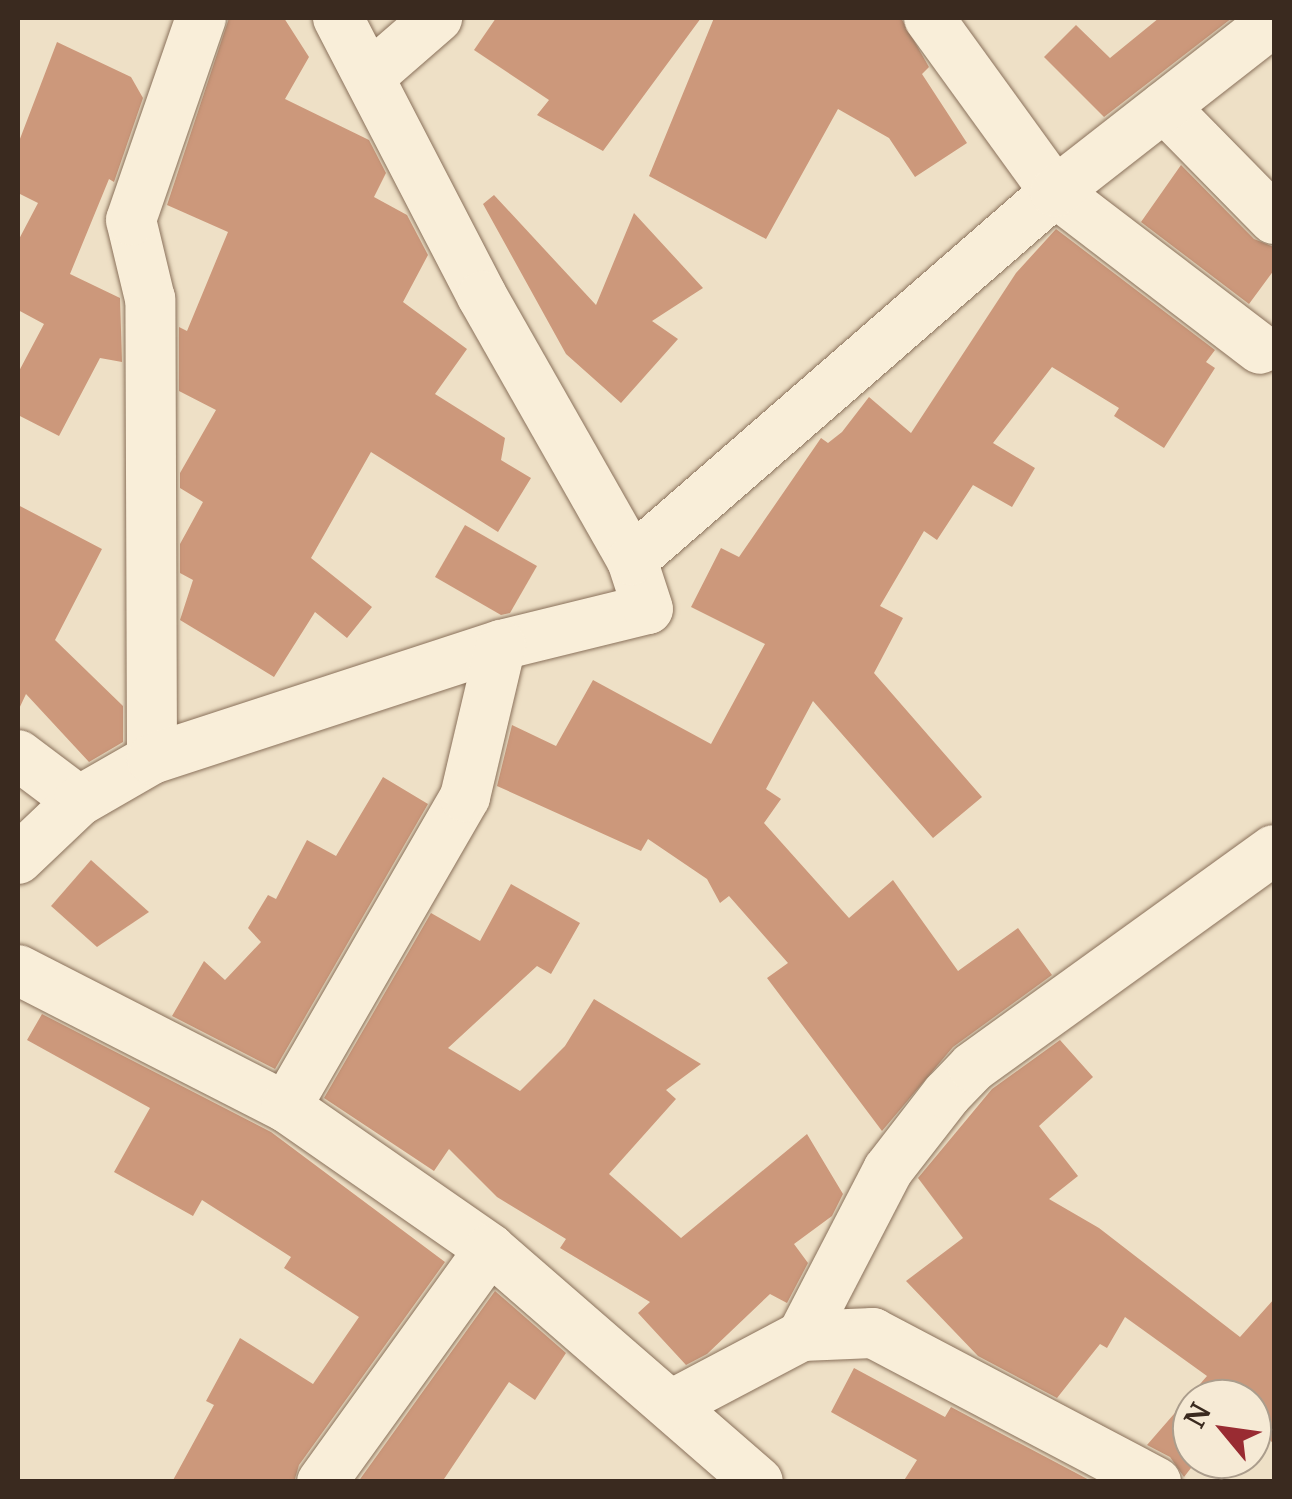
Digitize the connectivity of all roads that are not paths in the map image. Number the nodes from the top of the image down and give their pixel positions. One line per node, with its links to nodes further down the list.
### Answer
1 (201, 18): 14 (street)
2 (338, 18): 6 (street)
3 (437, 18): 6 (street)
4 (929, 18): 8 (street)
5 (1274, 21): 7 (street)
6 (370, 76): 11 (street)
7 (1164, 107): 8 (street); 9 (street)
8 (1054, 192): 10 (street); 11 (street)
9 (1274, 219)
10 (1260, 349)
11 (632, 560): 12 (street)
12 (501, 645): 14 (street); 19 (street)
13 (18, 754): 15 (street)
14 (152, 759): 15 (street)
15 (79, 801): 17 (street)
16 (1274, 850): 21 (street)
17 (18, 858)
18 (18, 970): 19 (street)
19 (286, 1107): 20 (street)
20 (490, 1249): 22 (street); 23 (street)
21 (802, 1336): 22 (street); 25 (street)
22 (671, 1405): 24 (street)
23 (322, 1482)
24 (758, 1482)
25 (1156, 1482)

